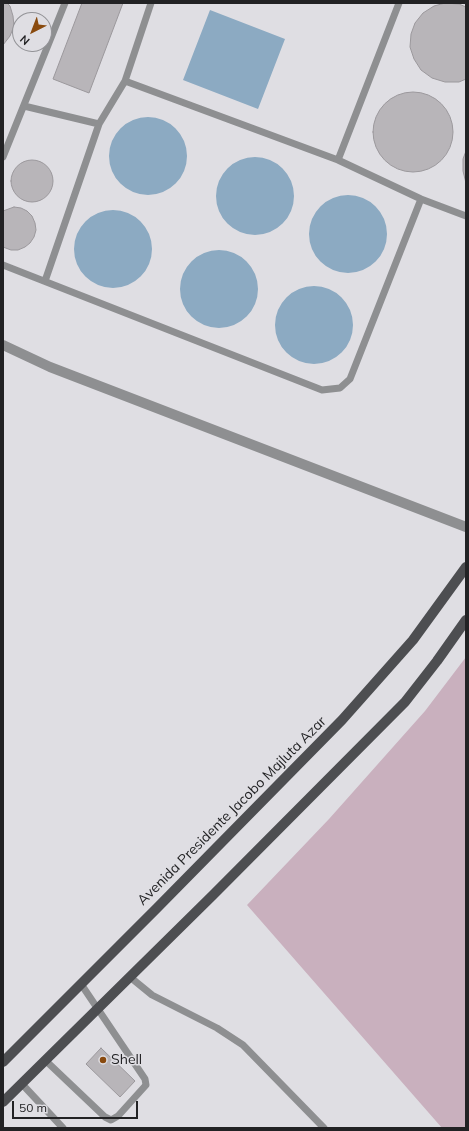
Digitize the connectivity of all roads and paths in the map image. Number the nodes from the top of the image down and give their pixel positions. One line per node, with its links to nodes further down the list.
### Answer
1 (65, 3): 5 (lane)
2 (151, 3): 4 (lane)
3 (399, 3): 8 (lane)
4 (125, 80): 6 (lane); 8 (lane)
5 (24, 106): 6 (lane); 7 (lane)
6 (99, 124): 12 (lane)
7 (3, 157)
8 (338, 160): 9 (lane)
9 (421, 199): 10 (lane); 12 (lane)
10 (466, 216)
11 (3, 265): 12 (lane)
12 (45, 280)
13 (3, 346): 14 (street)
14 (466, 527)
15 (466, 567): 18 (main road, Avenida Presidente Jacobo Majluta Azar)
16 (466, 620): 17 (main road)
17 (130, 977): 19 (main road); 25 (lane)
18 (81, 984): 19 (lane); 21 (main road, Avenida Presidente Jacobo Majluta Azar)
19 (97, 1010): 20 (main road); 20 (lane)
20 (45, 1060): 22 (main road)
21 (3, 1062)
22 (22, 1084): 23 (main road); 24 (lane)
23 (3, 1102)
24 (63, 1128)
25 (324, 1128)

